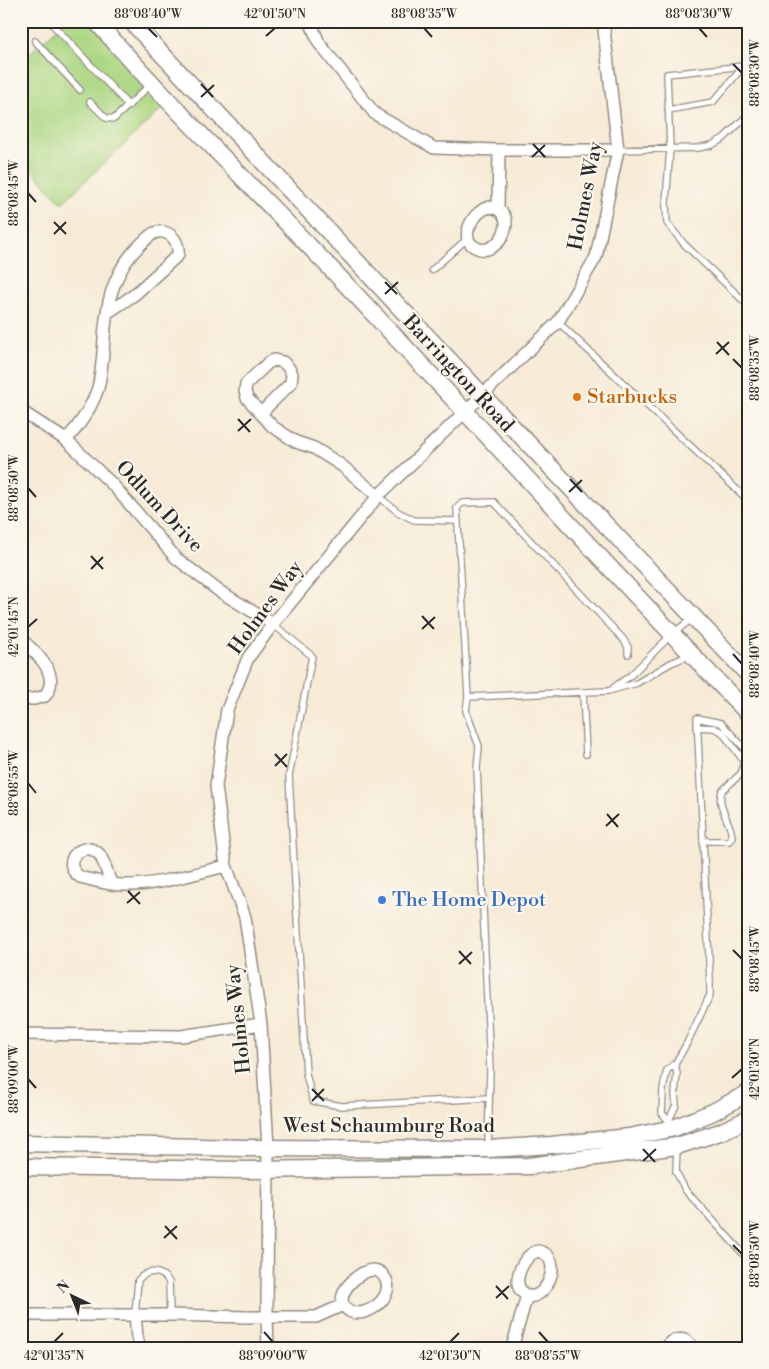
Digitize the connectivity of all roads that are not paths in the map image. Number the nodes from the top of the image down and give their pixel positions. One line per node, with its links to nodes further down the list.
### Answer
1 (96, 21): 8 (main road, Barrington Road)
2 (131, 21): 23 (main road, Barrington Road)
3 (310, 21): 15 (street)
4 (603, 21): 16 (street, Holmes Way)
5 (52, 24): 11 (lane)
6 (35, 41): 9 (lane)
7 (746, 67): 12 (lane); 12 (lane)
8 (151, 84): 11 (lane); 25 (main road, Barrington Road)
9 (80, 90)
10 (90, 102): 11 (lane)
11 (129, 106)
12 (668, 110): 14 (lane)
13 (748, 115): 14 (lane)
14 (670, 148): 16 (lane); 20 (lane)
15 (499, 150): 16 (street); 17 (street)
16 (618, 150): 22 (street, Holmes Way)
17 (498, 209): 18 (street); 18 (street)
18 (468, 238): 19 (lane)
19 (432, 270)
20 (748, 305)
21 (107, 313): 21 (street); 27 (street)
22 (558, 322): 23 (street, Holmes Way); 29 (lane)
23 (482, 395): 25 (street, Holmes Way); 31 (main road, Barrington Road)
24 (21, 411): 27 (street, Odlum Drive)
25 (464, 412): 28 (street, Holmes Way); 33 (main road, Barrington Road)
26 (261, 413): 26 (street); 28 (street)
27 (66, 440): 32 (street, Odlum Drive)
28 (378, 496): 30 (lane); 32 (street, Holmes Way)
29 (748, 500)
30 (458, 520): 35 (lane); 40 (lane)
31 (693, 617): 33 (lane); 37 (main road, Barrington Road)
32 (273, 624): 49 (street, Holmes Way); 55 (lane)
33 (672, 634): 36 (main road, Barrington Road); 38 (lane)
34 (21, 640): 41 (street)
35 (628, 654)
36 (691, 654): 38 (lane); 42 (main road, Barrington Road)
37 (748, 674)
38 (608, 691): 39 (lane)
39 (583, 692): 40 (lane); 45 (lane)
40 (468, 697): 55 (lane)
41 (21, 699)
42 (748, 713)
43 (698, 727): 44 (lane); 47 (lane); 48 (lane)
44 (748, 752)
45 (586, 754)
46 (748, 767): 47 (lane)
47 (741, 773): 48 (lane)
48 (703, 841): 53 (lane)
49 (226, 866): 50 (street); 51 (street, Holmes Way)
50 (111, 884)
51 (261, 1024): 52 (street); 60 (street, Holmes Way)
52 (21, 1034)
53 (675, 1064): 57 (lane); 57 (lane)
54 (748, 1093): 57 (main road, West Schaumburg Road)
55 (489, 1098): 61 (lane)
56 (748, 1119): 59 (main road, West Schaumburg Road)
57 (672, 1124): 59 (lane); 61 (main road, West Schaumburg Road)
58 (21, 1143): 60 (main road, West Schaumburg Road)
59 (677, 1146): 63 (main road, West Schaumburg Road); 64 (lane)
60 (268, 1148): 61 (main road, West Schaumburg Road); 63 (street, Holmes Way)
61 (488, 1149)
62 (21, 1167): 63 (main road, West Schaumburg Road)
63 (268, 1169): 70 (street, Holmes Way)
64 (748, 1259)
65 (527, 1295): 73 (street)
66 (343, 1305): 70 (street)
67 (170, 1315): 69 (street); 69 (lane); 70 (street)
68 (21, 1316): 69 (street)
69 (135, 1316): 71 (street)
70 (267, 1317): 72 (street, Holmes Way)
71 (140, 1348)
72 (268, 1348)
73 (512, 1348)
74 (666, 1348): 75 (street)
75 (694, 1348)

